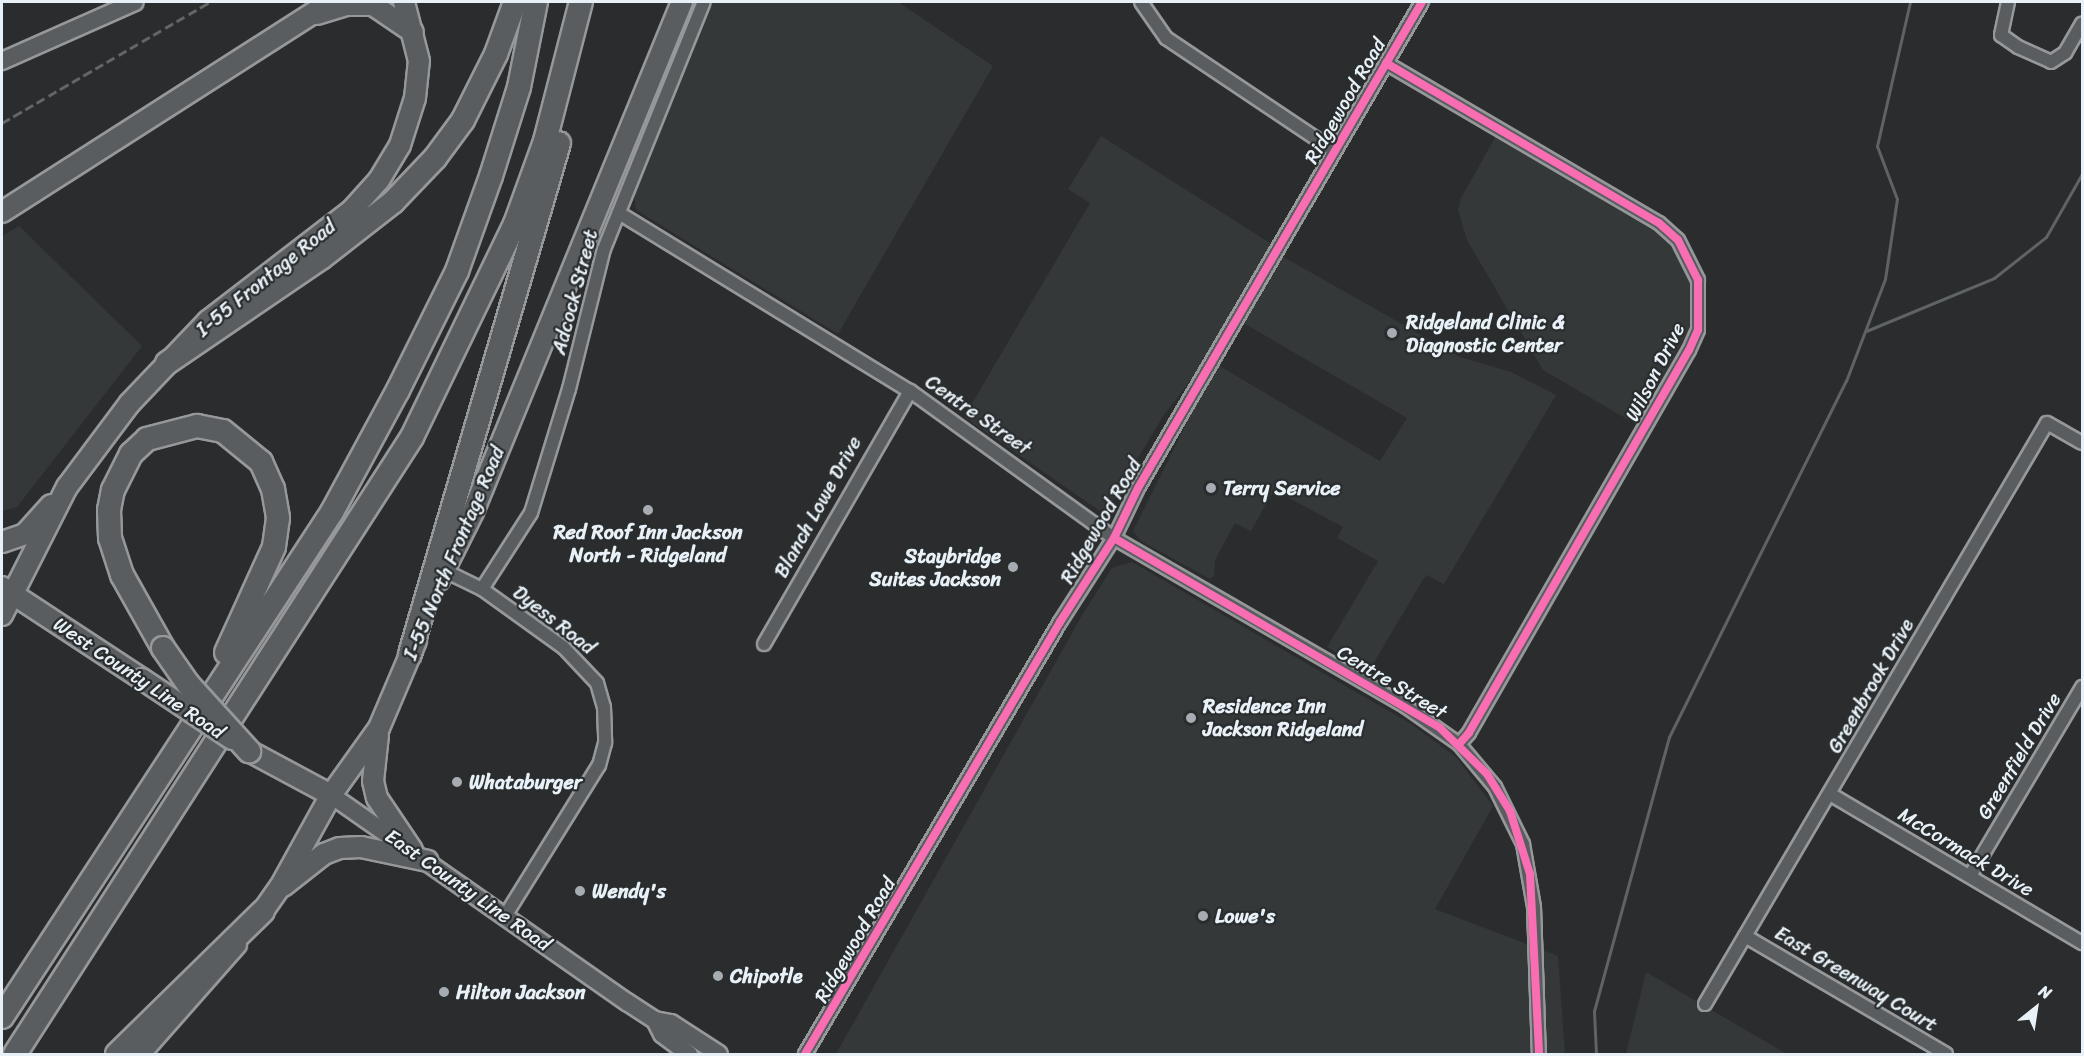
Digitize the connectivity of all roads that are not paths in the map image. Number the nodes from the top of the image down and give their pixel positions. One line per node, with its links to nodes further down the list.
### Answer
1 (135, 2): 16 (main road)
2 (330, 2): 13 (main road)
3 (404, 2): 15 (main road, I-55 Frontage Road)
4 (515, 2): 21 (highway)
5 (536, 2): 34 (highway)
6 (581, 2): 52 (highway)
7 (588, 2): 32 (highway)
8 (682, 2): 27 (main road, I-55 North Frontage Road)
9 (704, 2): 20 (street, Adcock Street)
10 (1141, 2): 18 (street)
11 (1422, 2): 17 (street, Ridgewood Road)
12 (2008, 2): 14 (street)
13 (303, 18): 15 (main road); 19 (main road)
14 (2082, 23)
15 (413, 32): 21 (main road, I-55 Frontage Road)
16 (2, 62)
17 (1386, 63): 18 (street, Ridgewood Road); 36 (street, Wilson Drive)
18 (1335, 151): 25 (street, Ridgewood Road)
19 (2, 212)
20 (619, 213): 22 (street, Centre Street); 28 (street, Adcock Street)
21 (167, 363): 24 (main road, I-55 Frontage Road)
22 (910, 391): 25 (street, Centre Street); 31 (street, Blanch Lowe Drive)
23 (2082, 443): 39 (street, Greenbrook Drive)
24 (67, 487): 26 (main road); 29 (main road, I-55 Frontage Road)
25 (1114, 538): 36 (street, Centre Street); 57 (street, Ridgewood Road)
26 (2, 542)
27 (443, 570): 28 (street, Dyess Road); 32 (main road, I-55 North Frontage Road)
28 (482, 589): 46 (street, Dyess Road)
29 (7, 590): 30 (main road, I-55 Frontage Road); 37 (main road, West County Line Road, bridge)
30 (2, 615)
31 (764, 644)
32 (410, 654): 35 (main road, I-55 North Frontage Road)
33 (2082, 687): 43 (street, Greenfield Drive)
34 (210, 695): 37 (highway, bridge); 50 (highway)
35 (379, 728): 40 (main road, I-55 North Frontage Road); 41 (main road)
36 (1459, 744): 58 (street, Centre Street)
37 (249, 751): 38 (main road, West County Line Road)
38 (277, 769): 40 (main road, East County Line Road)
39 (1830, 794): 43 (street, McCormack Drive); 47 (street, Greenbrook Drive)
40 (331, 795): 41 (main road, East County Line Road); 44 (main road, I-55 North Frontage Road)
41 (411, 850): 42 (main road, East County Line Road)
42 (428, 861): 44 (main road); 46 (main road, East County Line Road)
43 (1970, 876): 48 (street, McCormack Drive)
44 (280, 887): 45 (main road, I-55 North Frontage Road)
45 (262, 912): 53 (highway); 54 (main road, I-55 North Frontage Road)
46 (504, 916): 51 (main road, East County Line Road)
47 (1745, 936): 49 (street, Greenbrook Drive); 59 (street, East Greenway Court)
48 (2082, 943)
49 (1705, 1004)
50 (2, 1017)
51 (655, 1020): 55 (main road, East County Line Road); 56 (main road, East County Line Road)
52 (15, 1054)
53 (117, 1054)
54 (142, 1054)
55 (689, 1054)
56 (718, 1054)
57 (806, 1054)
58 (1539, 1054)
59 (1946, 1054)

